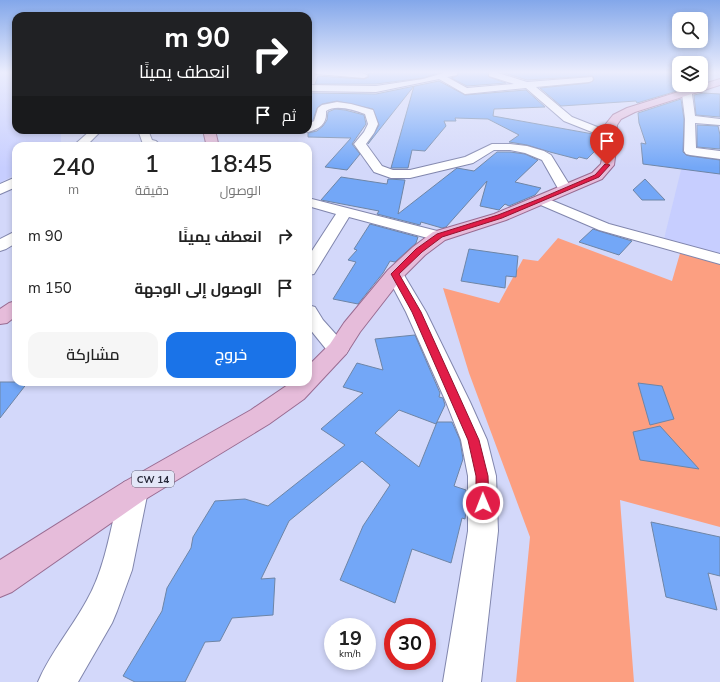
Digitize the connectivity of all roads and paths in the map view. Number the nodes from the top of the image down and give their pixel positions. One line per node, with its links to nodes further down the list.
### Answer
1 (551, 104): 9 (street)
2 (650, 104): 9 (main road, CW 14)
3 (693, 104): 4 (street)
4 (690, 118): 5 (street); 12 (street)
5 (720, 122)
6 (312, 127): 14 (street)
7 (92, 134): 10 (street)
8 (160, 134): 11 (street)
9 (611, 136): 14 (main road, CW 14)
10 (83, 142)
11 (152, 142)
12 (720, 155)
13 (12, 183): 15 (street)
14 (565, 189): 16 (main road, CW 14)
15 (0, 190)
16 (541, 200): 19 (main road, CW 14); 22 (street)
17 (312, 203): 18 (street)
18 (345, 212): 19 (street); 23 (street)
19 (439, 236): 24 (main road, CW 14)
20 (12, 238): 21 (street)
21 (0, 246)
22 (720, 259)
23 (312, 264)
24 (395, 274): 28 (main road, CW 14); 34 (street)
25 (12, 310): 26 (main road)
26 (0, 318)
27 (312, 318): 28 (street)
28 (338, 349): 29 (main road, CW 14)
29 (312, 378)
30 (303, 386): 31 (main road, CW 14)
31 (134, 491): 32 (main road, CW 14); 33 (street)
32 (0, 580)
33 (57, 682)
34 (462, 682)

